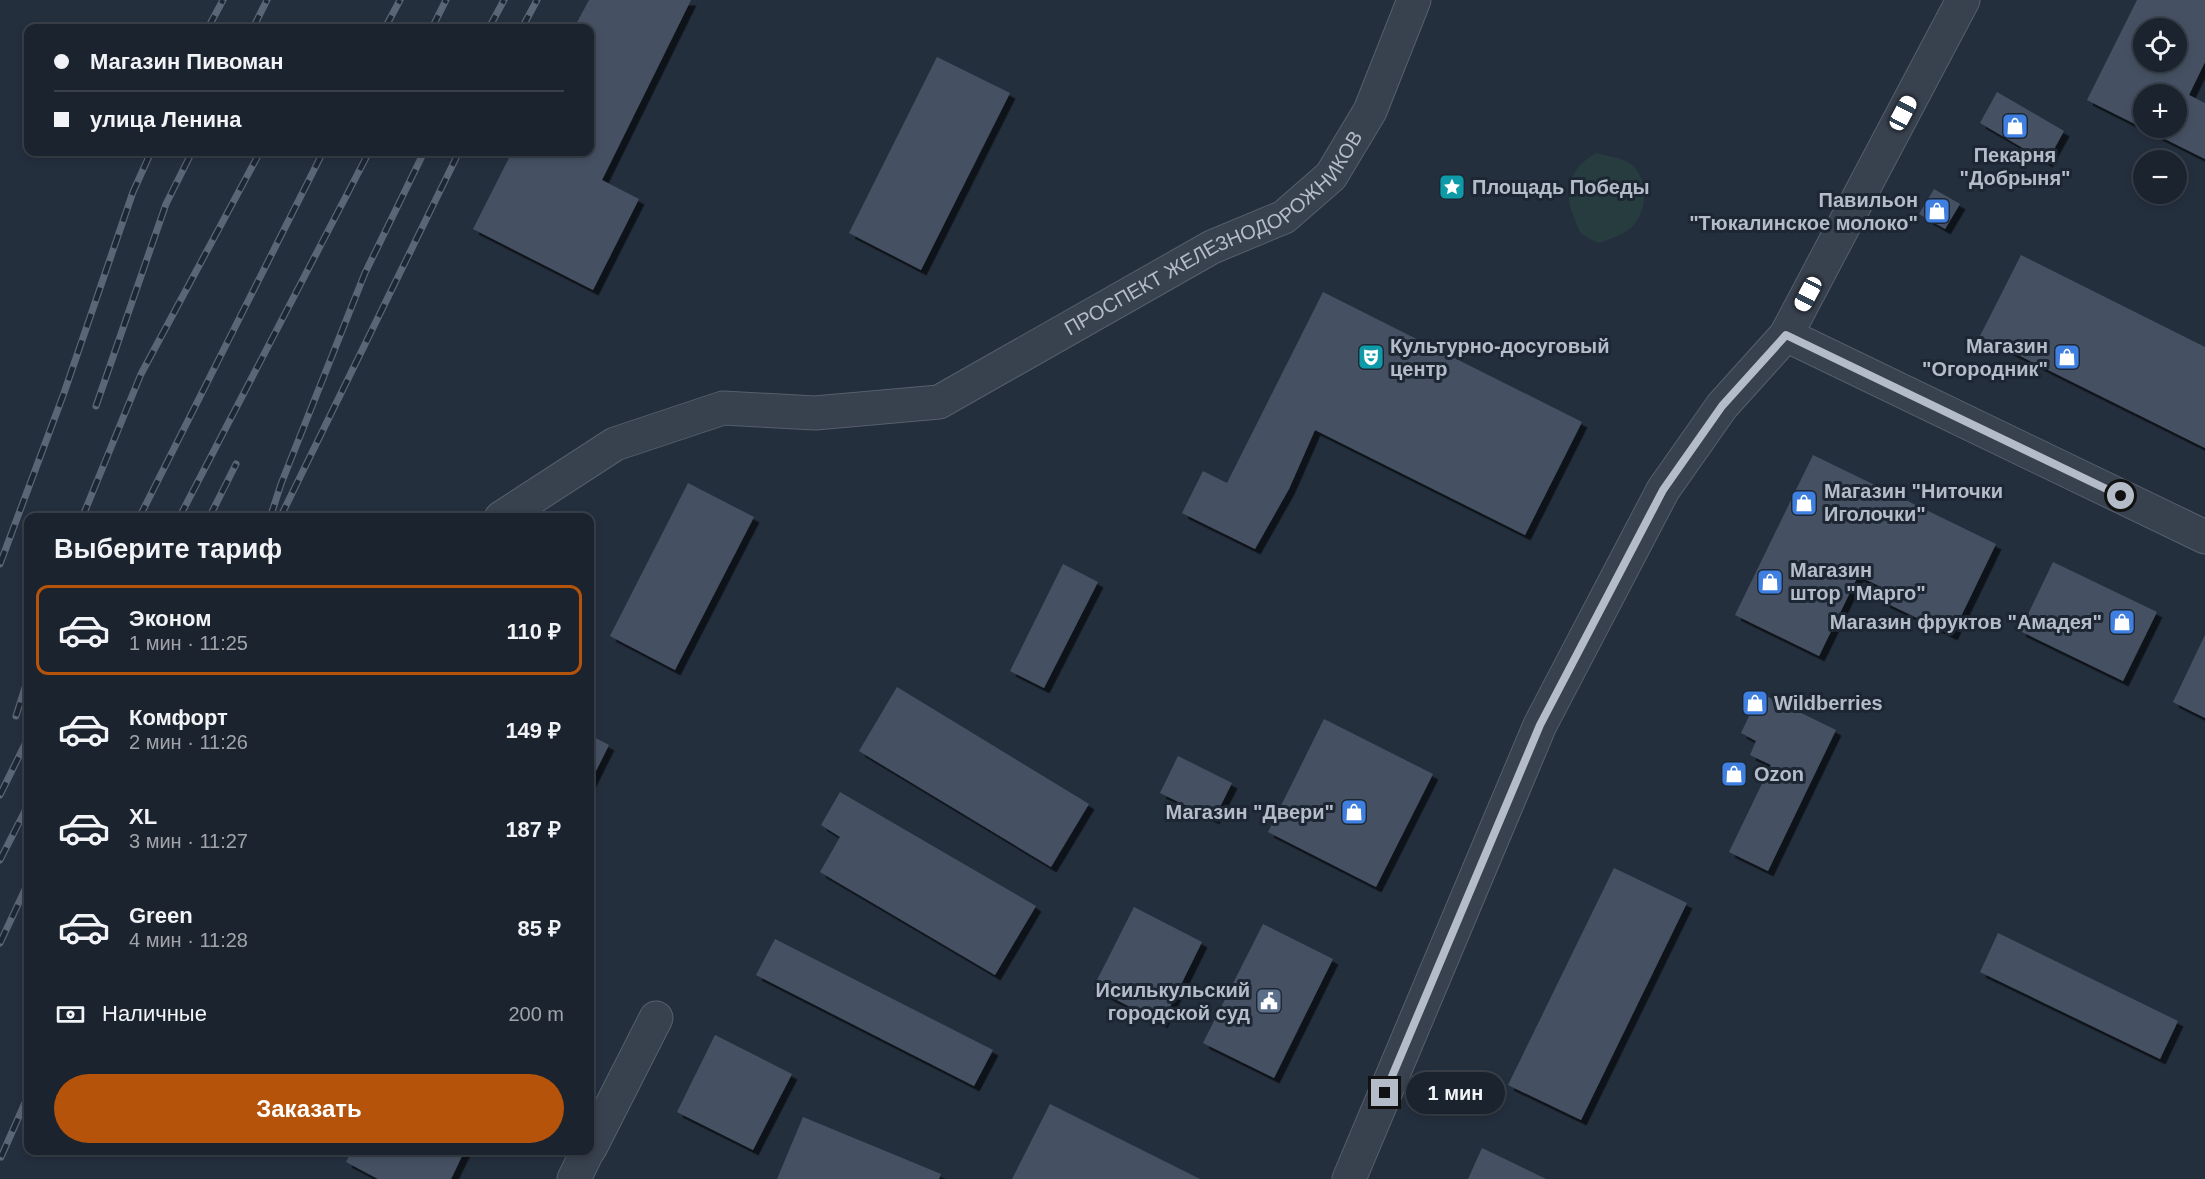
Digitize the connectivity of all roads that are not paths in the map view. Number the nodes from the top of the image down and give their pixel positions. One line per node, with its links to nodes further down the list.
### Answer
1 (1414, 0): 4 (street, ПРОСПЕКТ ЖЕЛЕЗНОДОРОЖНИКОВ)
2 (1963, 0): 3 (street)
3 (1786, 335): 5 (street); 10 (street)
4 (509, 513)
5 (2205, 537)
6 (656, 1018): 7 (street)
7 (594, 1139)
8 (586, 1155): 9 (street)
9 (574, 1179)
10 (1349, 1179)

